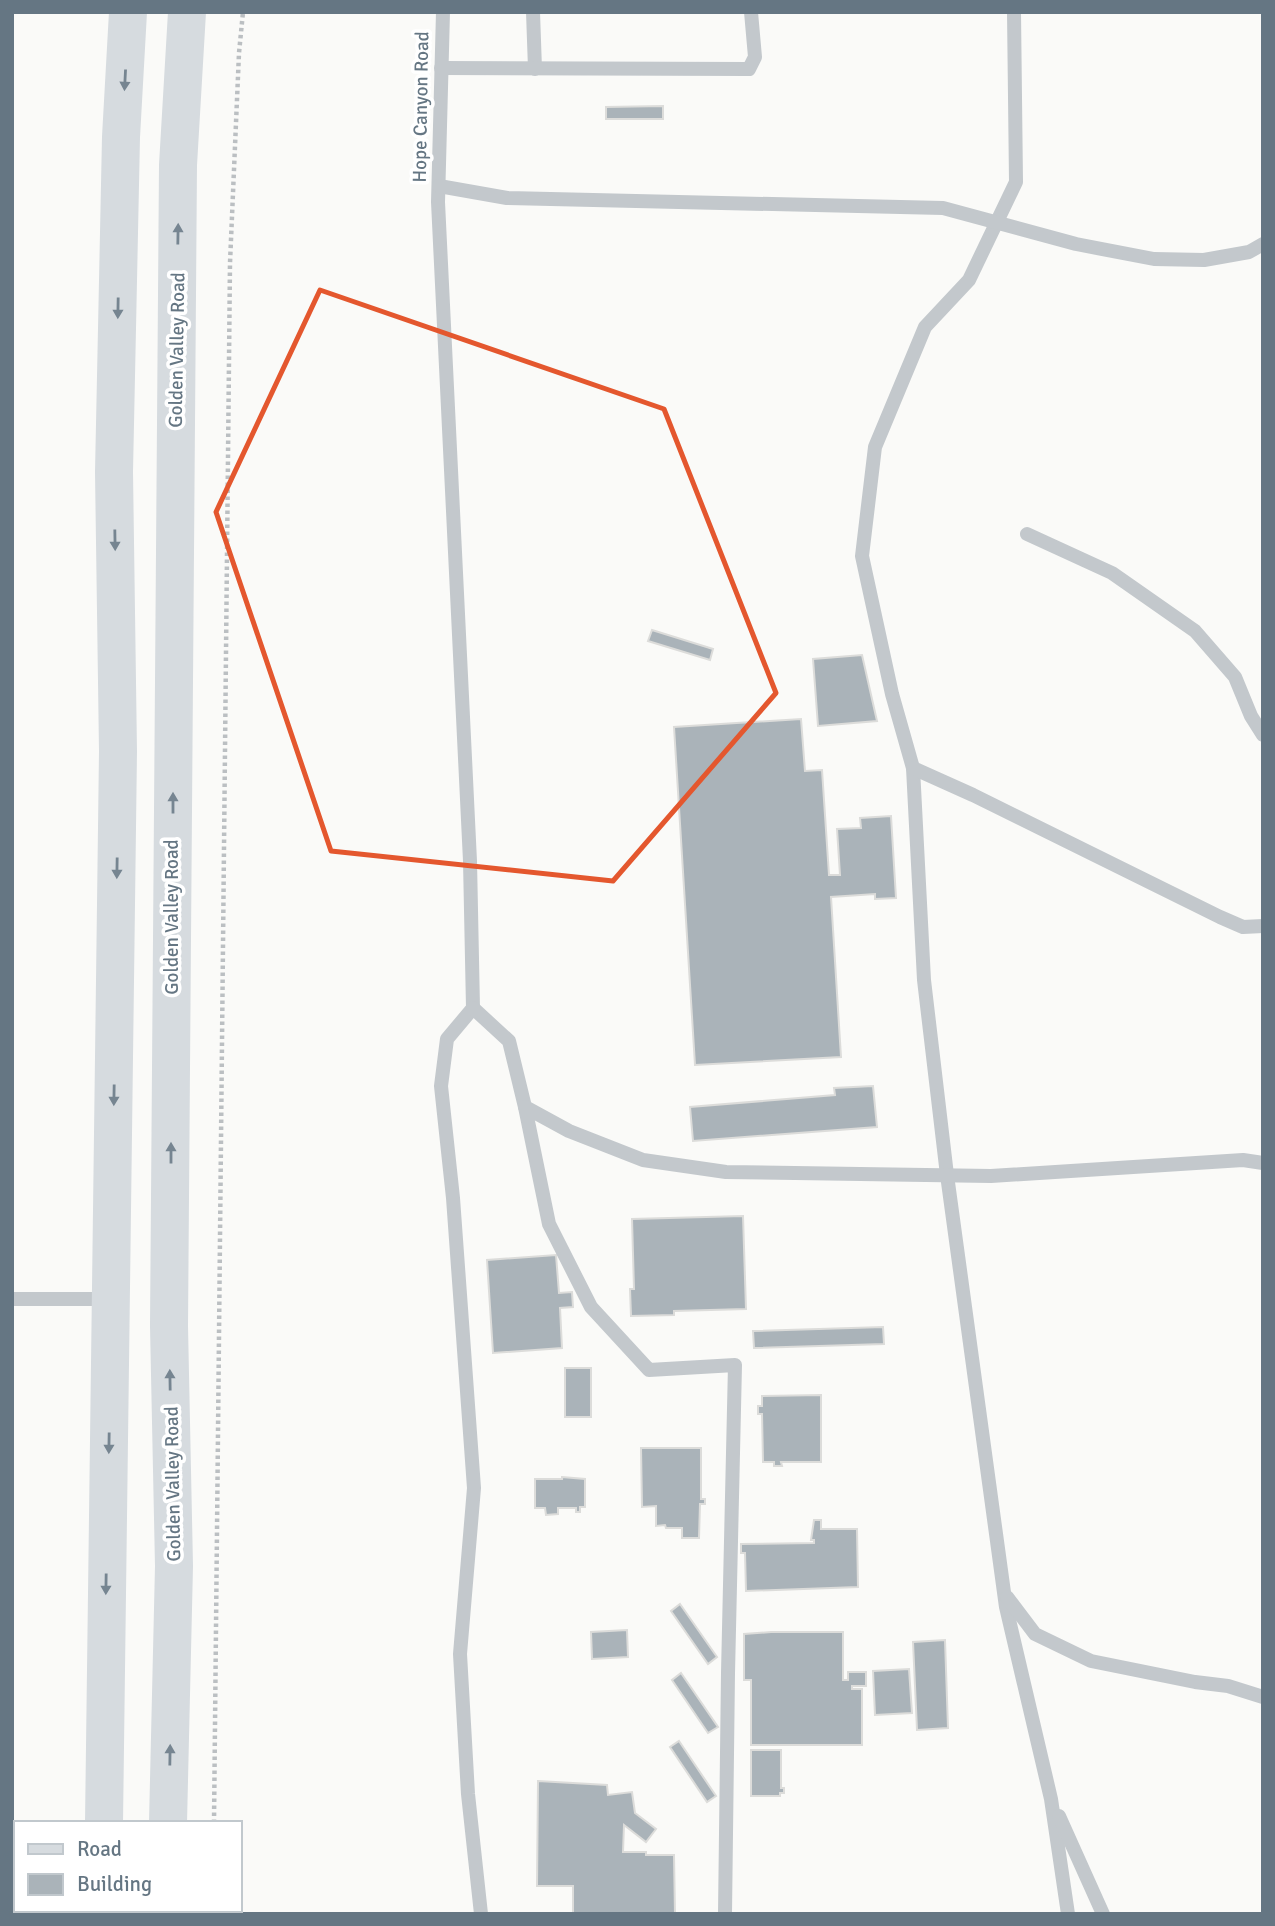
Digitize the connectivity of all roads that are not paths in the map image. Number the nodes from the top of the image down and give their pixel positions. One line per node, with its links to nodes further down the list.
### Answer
1 (128, 12): 21 (main road, one-way to 21)
2 (187, 12): 26 (main road, Golden Valley Road, one-way to 2)
3 (443, 12): 7 (lane, Hope Canyon Road)
4 (533, 12): 8 (lane)
5 (751, 12): 8 (lane)
6 (1014, 12): 10 (lane)
7 (441, 68): 8 (lane); 9 (lane, Hope Canyon Road)
8 (535, 69)
9 (439, 186): 10 (lane); 16 (lane, Hope Canyon Road)
10 (998, 221): 11 (lane); 14 (lane)
11 (1263, 244)
12 (1027, 534): 13 (lane)
13 (1263, 735)
14 (913, 768): 15 (lane); 19 (lane)
15 (1263, 926)
16 (473, 1008): 17 (lane); 27 (lane)
17 (525, 1107): 19 (lane); 28 (lane)
18 (1263, 1163): 19 (lane)
19 (947, 1175): 22 (lane)
20 (12, 1299): 21 (lane)
21 (112, 1299): 25 (main road, one-way to 25)
22 (1004, 1593): 23 (lane); 24 (lane)
23 (1263, 1697)
24 (1051, 1799): 29 (lane); 30 (lane)
25 (104, 1821)
26 (168, 1821)
27 (481, 1914)
28 (725, 1914)
29 (1068, 1914)
30 (1103, 1914)

